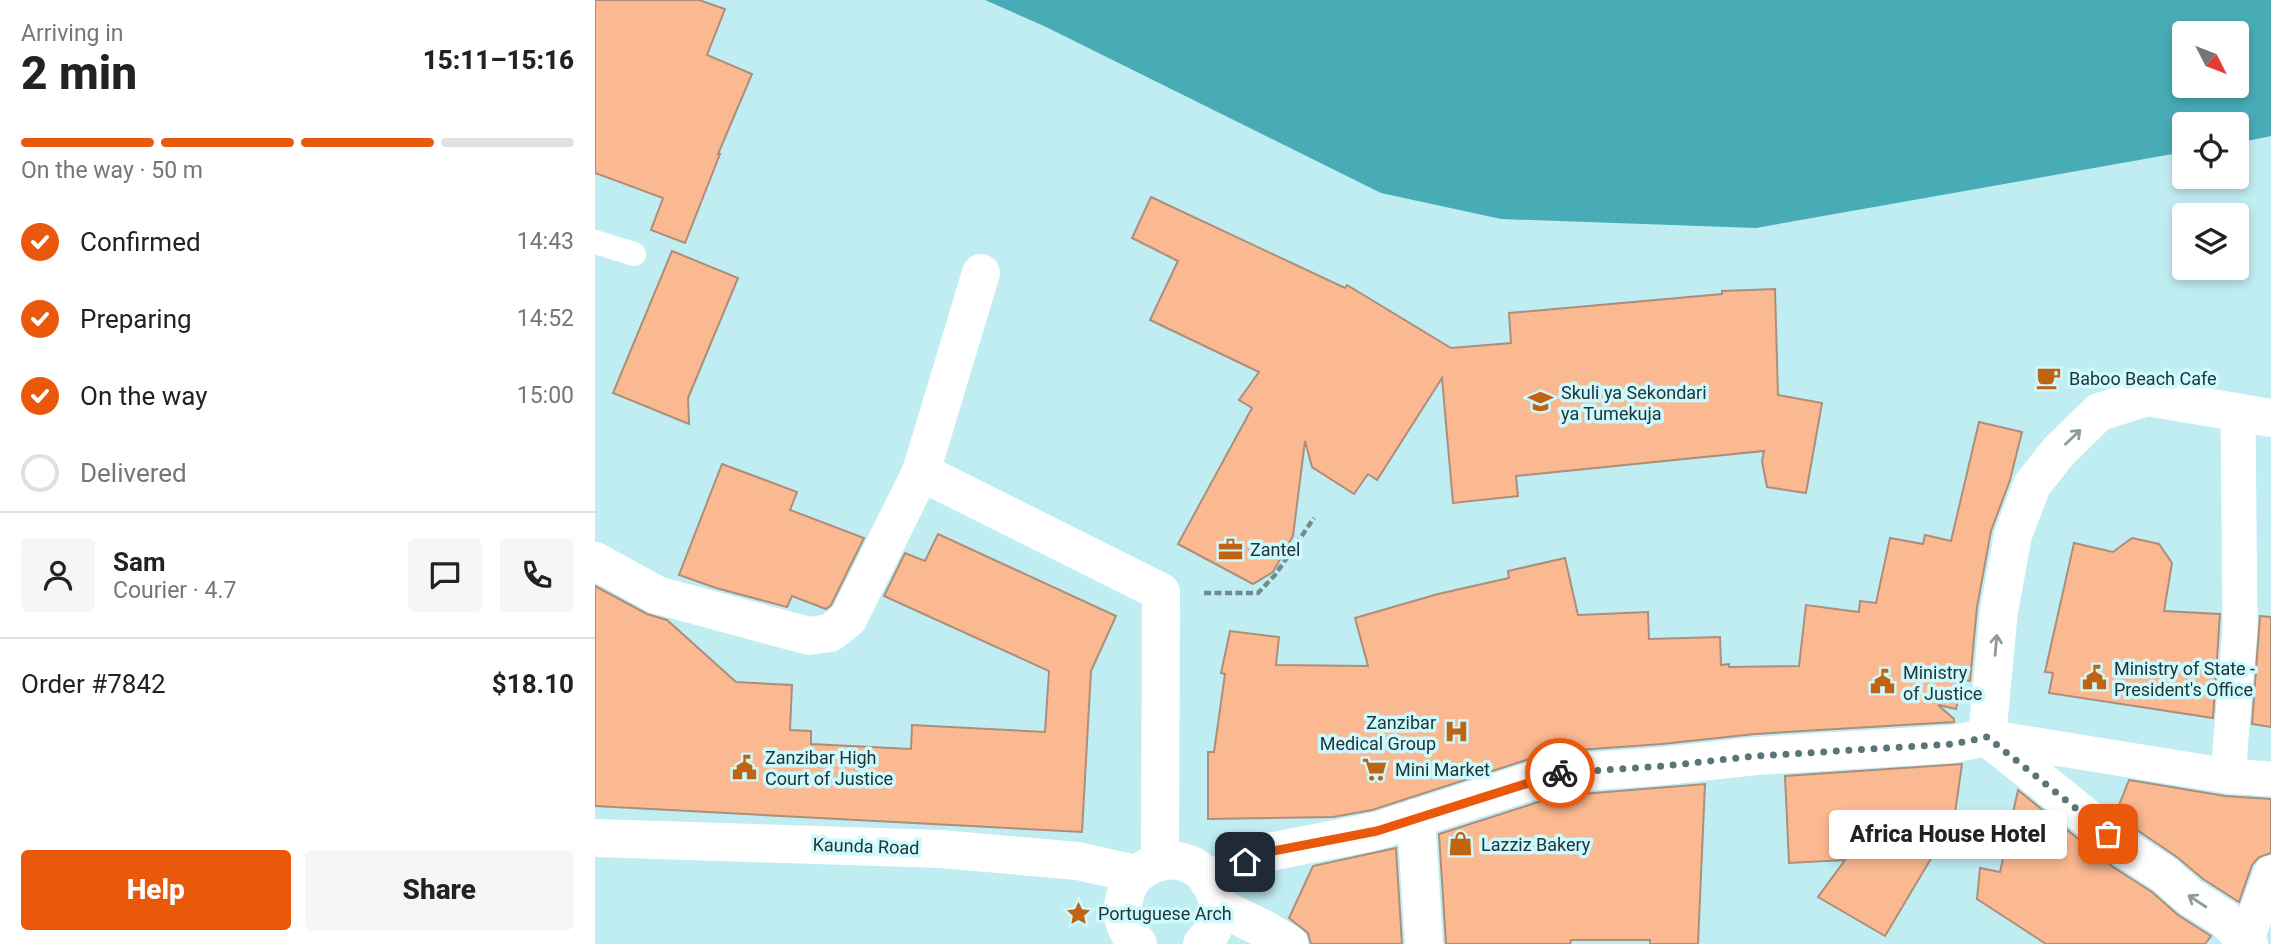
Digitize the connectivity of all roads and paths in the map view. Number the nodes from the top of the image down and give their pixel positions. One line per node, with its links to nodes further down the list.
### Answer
1 (595, 242): 2 (lane)
2 (634, 254)
3 (981, 273): 5 (street)
4 (2255, 415): 11 (street, one-way to 4); 12 (street)
5 (921, 472): 7 (street); 10 (street)
6 (1314, 518): 9 (path)
7 (595, 561)
8 (1268, 575): 9 (path)
9 (1275, 575): 10 (path)
10 (1161, 592): 16 (street)
11 (1987, 737): 12 (street); 14 (street); 19 (street, one-way to 11)
12 (2228, 776): 13 (street)
13 (2271, 779)
14 (1416, 818): 18 (street); 23 (street)
15 (595, 838): 16 (street, Kaunda Road)
16 (1148, 867): 18 (street, Kaunda Road); 20 (street)
17 (2271, 873): 19 (street)
18 (1214, 894): 21 (street); 22 (street, Kaunda Road)
19 (2248, 942)
20 (1138, 944)
21 (1202, 944)
22 (1289, 944)
23 (1424, 944)

